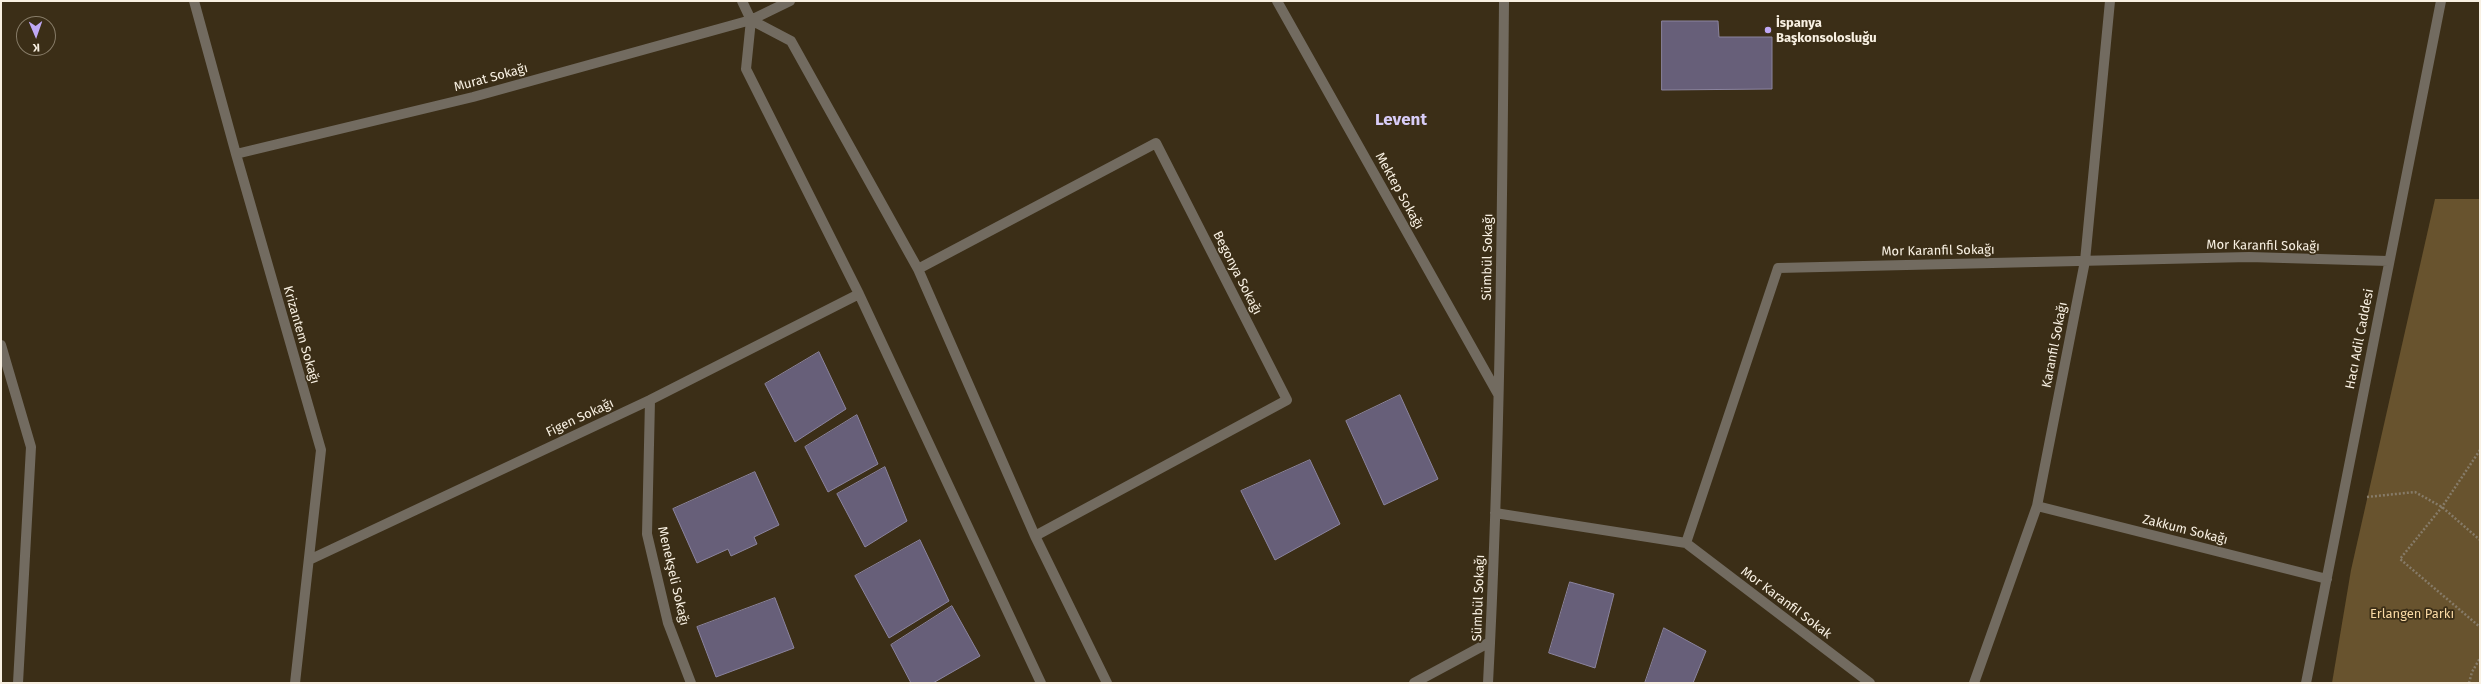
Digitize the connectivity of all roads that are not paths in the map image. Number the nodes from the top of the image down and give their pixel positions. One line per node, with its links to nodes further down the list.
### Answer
1 (194, 1): 9 (street, Krizantem Sokağı)
2 (742, 1): 8 (street)
3 (790, 1): 8 (street, Murat Sokağı)
4 (1277, 1): 15 (street, Mektep Sokağı)
5 (1504, 1): 15 (street, Sümbül Sokağı)
6 (2110, 1): 10 (street, Karanfil Sokağı)
7 (2441, 1): 11 (street, Hacı Adil Caddesi)
8 (751, 20): 9 (street, Murat Sokağı); 12 (street); 13 (street)
9 (236, 154): 21 (street, Krizantem Sokağı)
10 (2085, 261): 11 (street, Mor Karanfil Sokağı); 17 (street, Karanfil Sokağı); 20 (street, Mor Karanfil Sokağı)
11 (2388, 261): 22 (street, Hacı Adil Caddesi)
12 (918, 269): 19 (street); 19 (street, Begonya Sokağı)
13 (859, 294): 16 (street, Figen Sokağı); 27 (street)
14 (1, 345): 24 (street)
15 (1498, 394): 18 (street, Sümbül Sokağı)
16 (650, 400): 21 (street, Figen Sokağı); 26 (street, Menekşeli Sokağı)
17 (2037, 506): 22 (street, Zakkum Sokağı); 32 (street, Karanfil Sokağı)
18 (1495, 513): 20 (street); 23 (street, Sümbül Sokağı)
19 (1035, 536): 28 (street)
20 (1686, 543): 31 (street, Mor Karanfil Sokak)
21 (309, 560): 25 (street, Krizantem Sokağı)
22 (2326, 579): 33 (street, Hacı Adil Caddesi)
23 (1490, 642): 29 (street); 30 (street, Sümbül Sokağı)
24 (18, 683)
25 (295, 683)
26 (691, 683)
27 (1041, 683)
28 (1107, 683)
29 (1414, 683)
30 (1488, 683)
31 (1870, 683)
32 (1974, 683)
33 (2306, 683)

